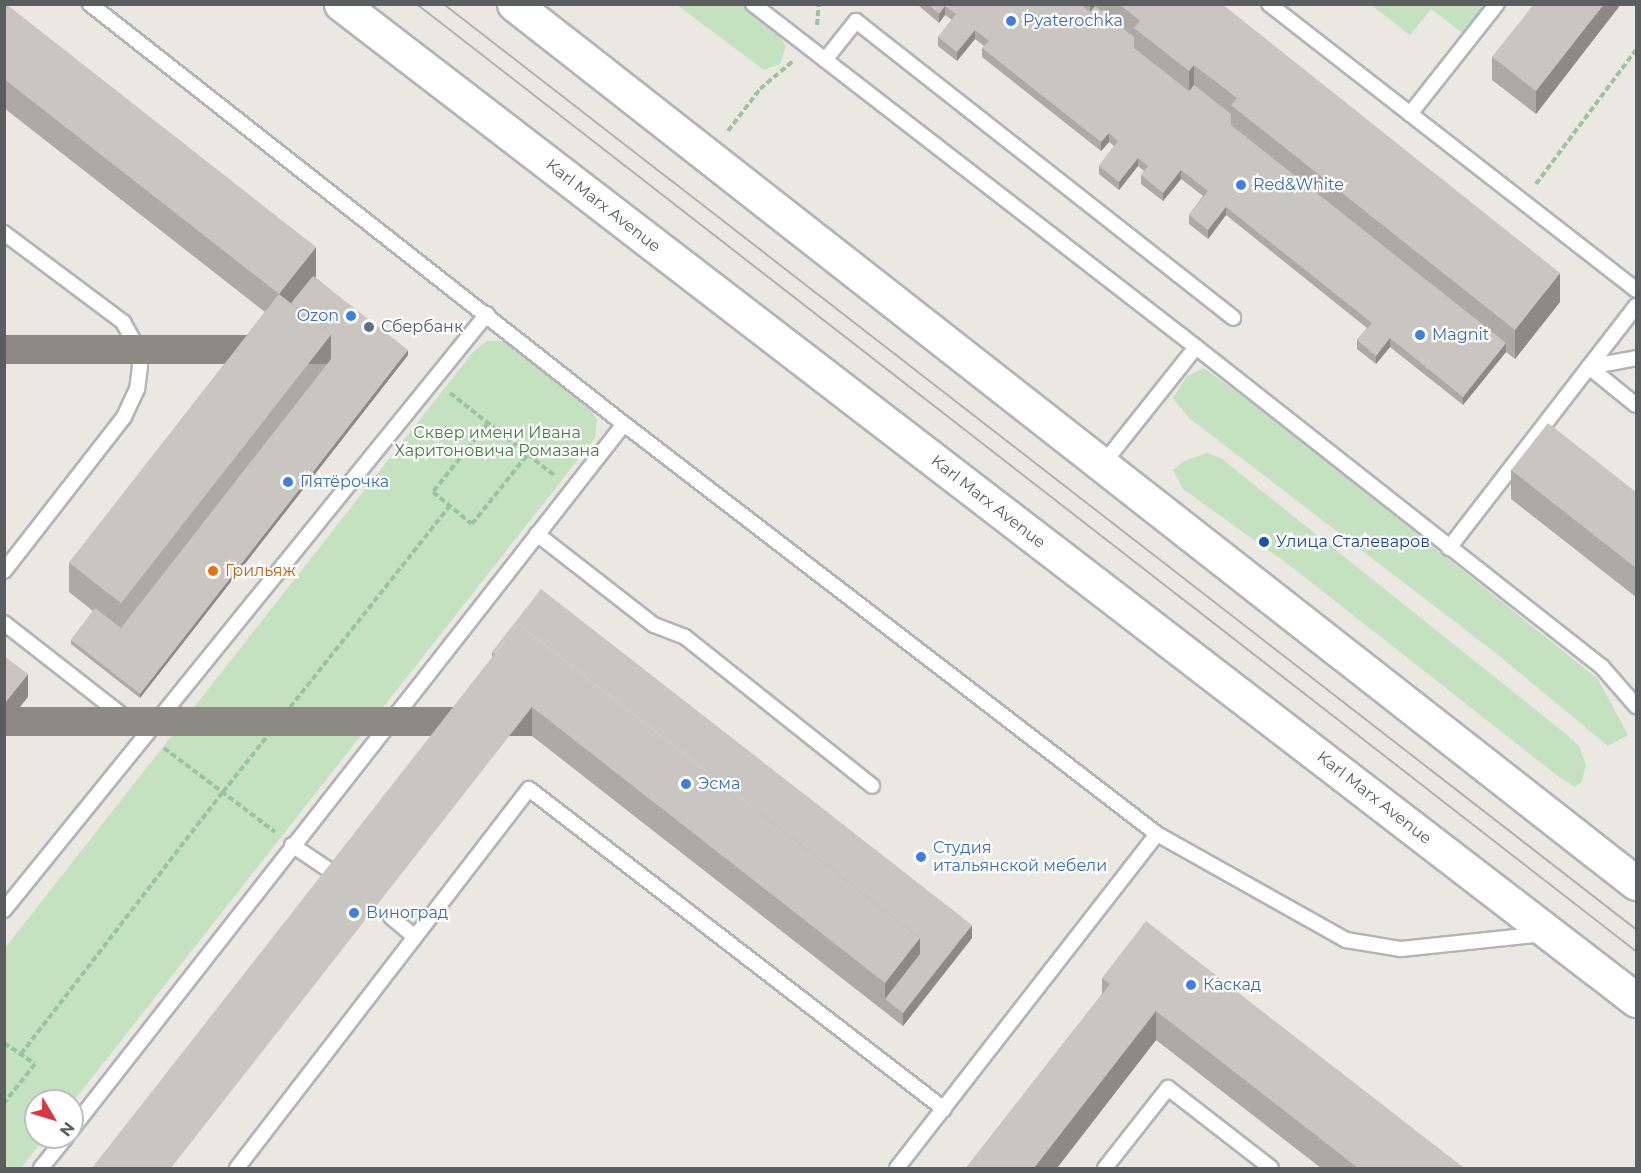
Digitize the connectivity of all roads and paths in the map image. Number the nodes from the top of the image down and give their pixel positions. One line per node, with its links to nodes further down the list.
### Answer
1 (90, 4): 18 (lane)
2 (340, 4): 45 (main road, Karl Marx Avenue)
3 (514, 4): 28 (main road)
4 (753, 4): 11 (lane)
5 (819, 4): 8 (path)
6 (1269, 4): 12 (lane)
7 (1497, 4): 12 (lane)
8 (816, 32)
9 (1636, 50): 14 (path)
10 (796, 59): 13 (path)
11 (825, 60): 19 (lane); 20 (lane)
12 (1410, 114): 14 (lane)
13 (728, 131)
14 (1522, 202): 16 (lane)
15 (4, 233): 33 (lane)
16 (1636, 290)
17 (1636, 306): 22 (lane)
18 (486, 314): 23 (lane); 26 (lane)
19 (1233, 318)
20 (1196, 347): 28 (lane); 32 (lane)
21 (1636, 358): 22 (lane)
22 (1588, 368): 24 (lane); 32 (lane)
23 (433, 380): 25 (path); 36 (lane)
24 (1636, 405)
25 (488, 423): 27 (path); 30 (path)
26 (624, 424): 29 (lane); 39 (lane)
27 (527, 455): 29 (path); 30 (path)
28 (1103, 464): 42 (main road)
29 (572, 490): 31 (lane)
30 (450, 506): 38 (path)
31 (537, 534): 37 (lane); 40 (lane)
32 (1449, 548): 35 (lane)
33 (4, 572)
34 (4, 622): 36 (lane)
35 (1636, 706)
36 (146, 734): 38 (path); 43 (lane)
37 (872, 786)
38 (223, 792): 40 (path); 49 (path)
39 (1157, 834): 45 (lane); 51 (lane)
40 (292, 845): 41 (lane); 52 (lane)
41 (341, 878)
42 (1636, 883)
43 (4, 910)
44 (391, 917): 46 (lane)
45 (1549, 933): 47 (main road, Karl Marx Avenue)
46 (415, 937): 51 (lane); 55 (lane)
47 (1636, 1000)
48 (4, 1043): 49 (path)
49 (21, 1054): 50 (path)
50 (4, 1103)
51 (944, 1109): 56 (lane)
52 (84, 1114)
53 (56, 1149): 54 (lane)
54 (41, 1168)
55 (237, 1168)
56 (897, 1168)
57 (1105, 1168): 58 (lane)
58 (1271, 1168)

